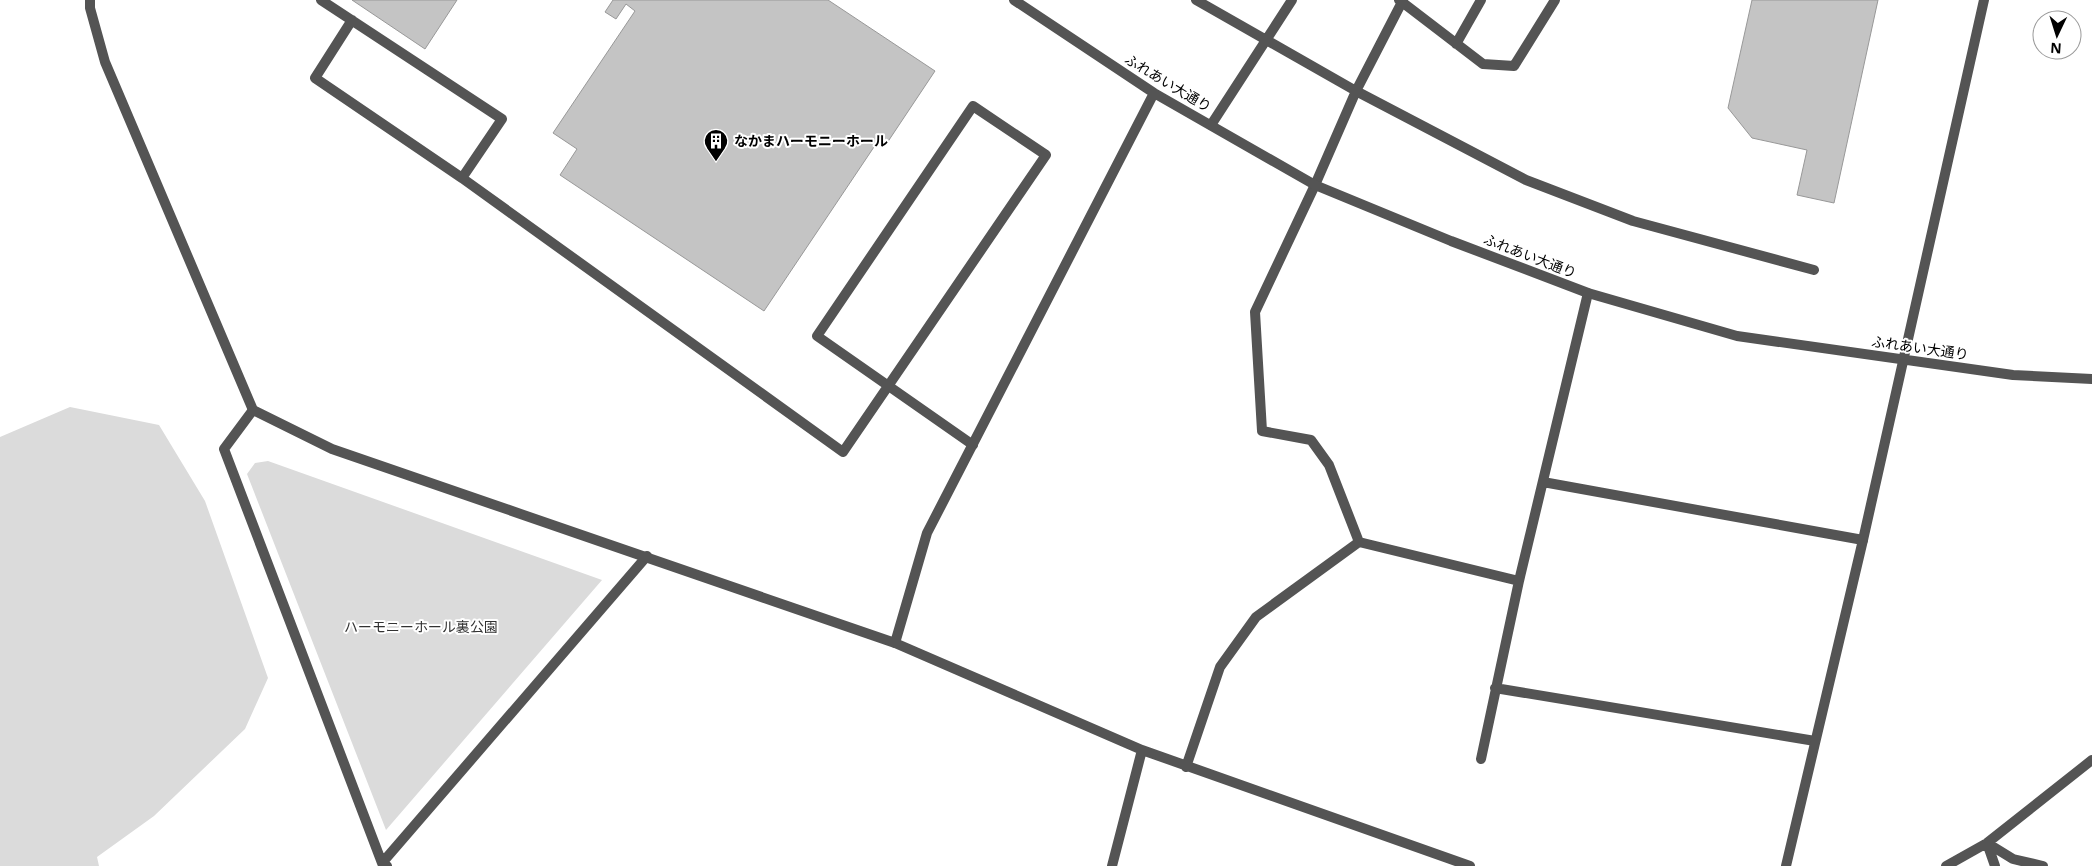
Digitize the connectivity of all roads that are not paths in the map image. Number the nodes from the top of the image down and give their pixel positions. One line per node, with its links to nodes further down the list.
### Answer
1 (90, 0): 23 (street)
2 (321, 0): 10 (street)
3 (1014, 0): 14 (street, ふれあい大通り)
4 (1196, 0): 11 (street)
5 (1292, 0): 11 (street)
6 (1481, 0): 12 (street)
7 (1555, 0): 12 (street)
8 (1984, 0): 20 (street)
9 (1401, 1): 12 (street); 13 (street)
10 (352, 20): 16 (street); 16 (street)
11 (1265, 40): 13 (street); 15 (street)
12 (1456, 44)
13 (1356, 91): 17 (street); 18 (street)
14 (1154, 93): 15 (street, ふれあい大通り); 24 (street)
15 (1211, 125): 17 (street, ふれあい大通り)
16 (462, 178): 22 (street)
17 (1315, 185): 19 (street, ふれあい大通り); 27 (street)
18 (1814, 270)
19 (1588, 293): 20 (street, ふれあい大通り); 25 (street)
20 (1902, 361): 21 (street, ふれあい大通り); 26 (street)
21 (2092, 378)
22 (889, 386): 22 (street); 24 (street)
23 (253, 410): 28 (street); 38 (street)
24 (972, 445): 30 (street)
25 (1543, 482): 26 (street); 29 (street)
26 (1863, 540): 32 (street)
27 (1359, 542): 29 (street); 36 (street)
28 (647, 556): 30 (street); 38 (street)
29 (1519, 581): 31 (street)
30 (895, 643): 33 (street)
31 (1495, 688): 32 (street); 34 (street)
32 (1815, 741): 41 (street)
33 (1142, 750): 36 (street); 39 (street)
34 (1481, 759)
35 (2092, 760): 37 (street)
36 (1186, 767): 40 (street)
37 (1988, 843): 42 (street); 43 (street); 44 (street)
38 (385, 864)
39 (1112, 866)
40 (1470, 866)
41 (1786, 866)
42 (1946, 866)
43 (1995, 866)
44 (2043, 866)

